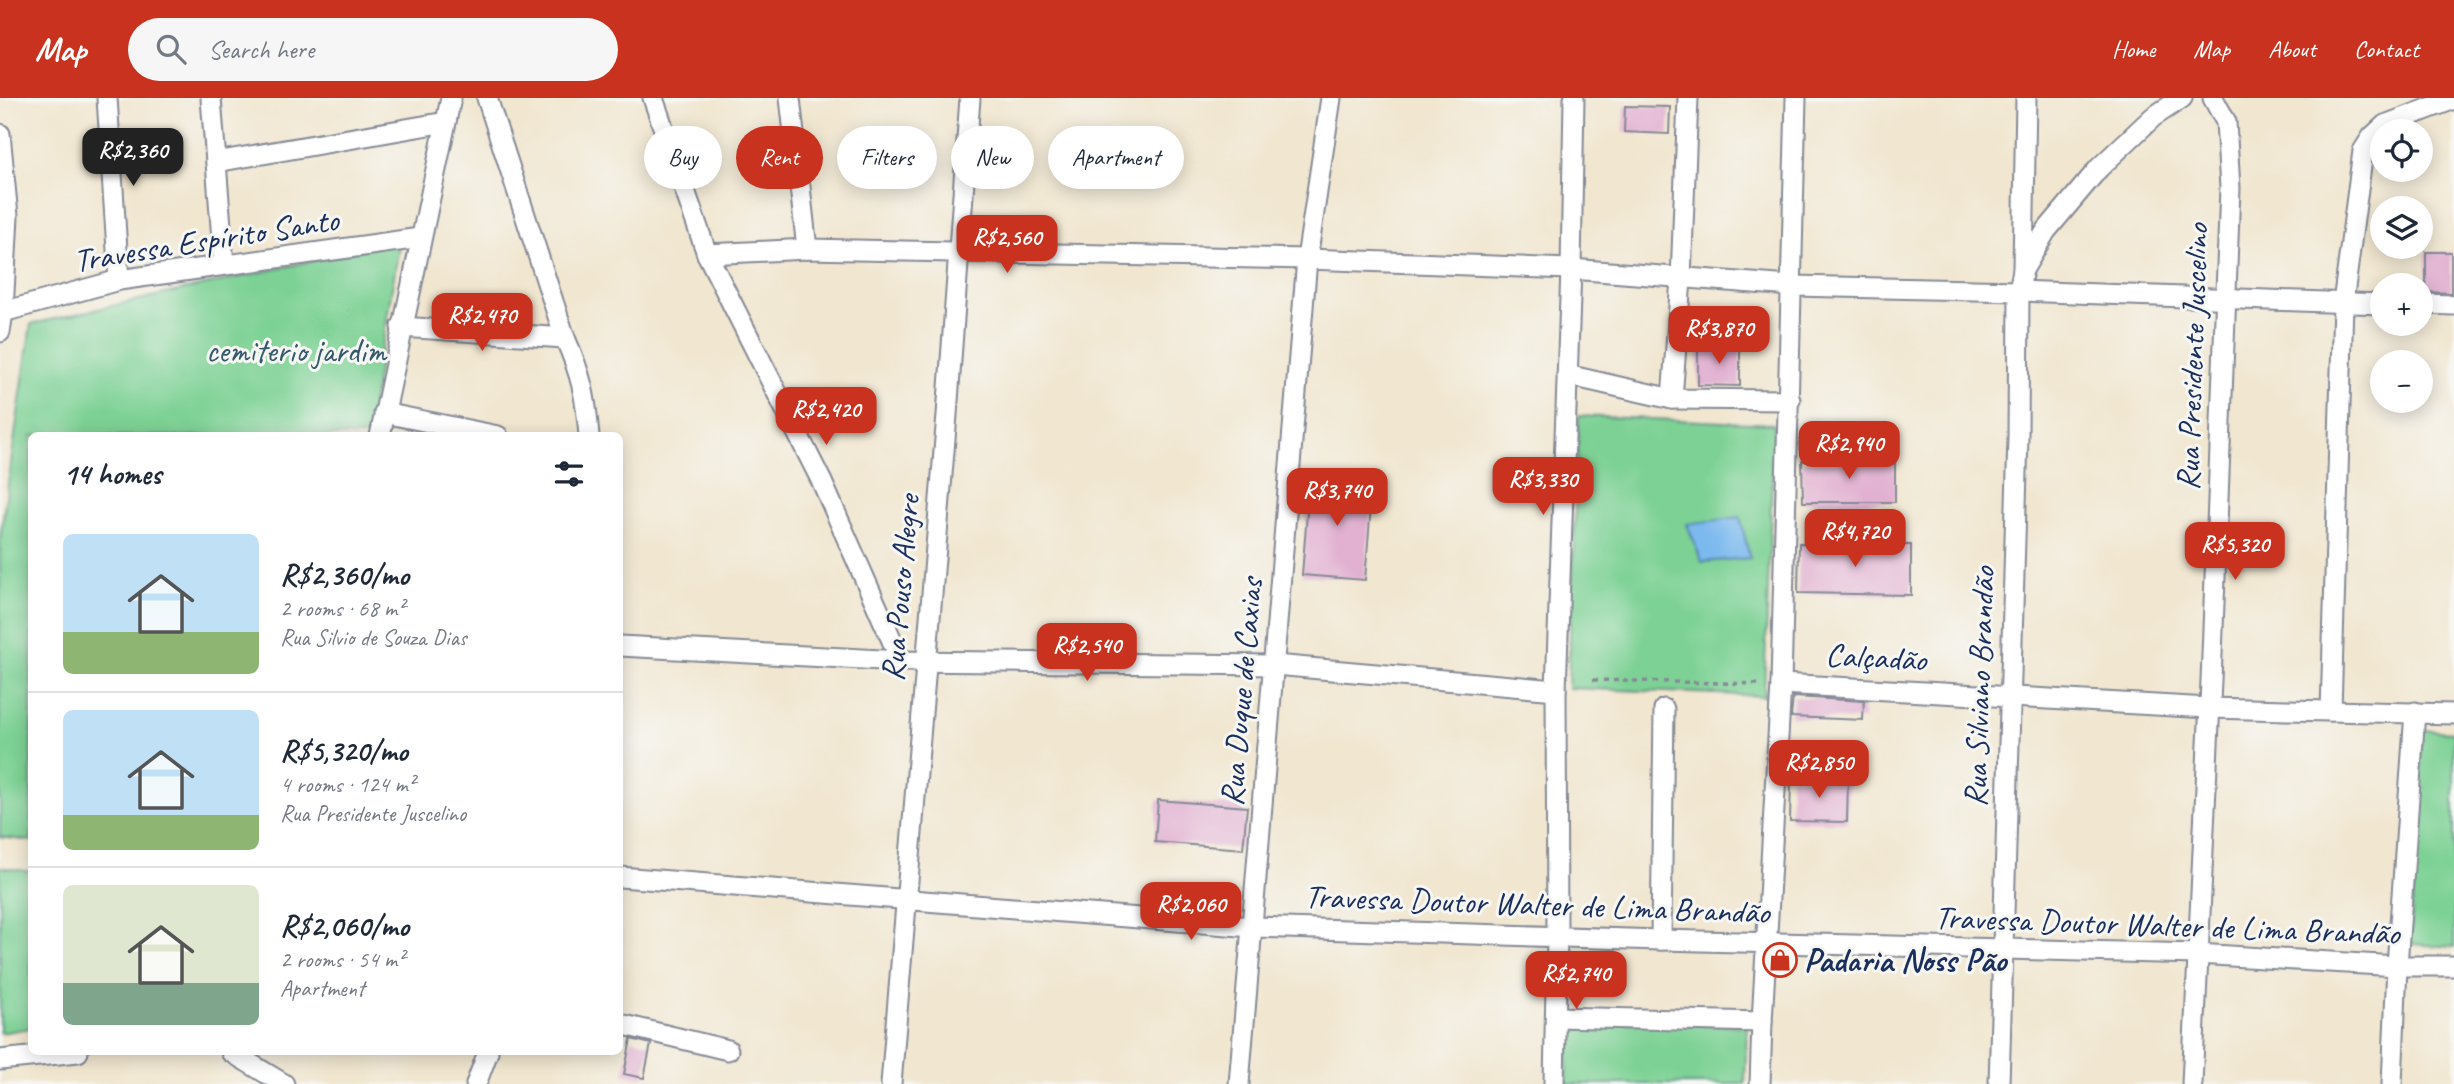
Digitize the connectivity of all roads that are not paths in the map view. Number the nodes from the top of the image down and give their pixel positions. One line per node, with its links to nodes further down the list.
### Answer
1 (107, 98): 29 (street)
2 (211, 98): 18 (street)
3 (451, 98): 16 (street)
4 (487, 98): 40 (street)
5 (653, 98): 21 (street)
6 (790, 98): 20 (street)
7 (970, 98): 22 (street, Rua Pouso Alegre)
8 (1331, 98): 23 (street, Rua Duque de Caxias)
9 (1574, 98): 25 (street)
10 (1688, 98): 28 (street)
11 (1796, 98): 30 (street)
12 (2026, 98): 26 (street)
13 (2182, 98): 26 (street)
14 (2213, 98): 32 (street, Rua Presidente Juscelino)
15 (2454, 99): 33 (street)
16 (446, 122): 18 (street); 19 (street)
17 (0, 134): 27 (street)
18 (216, 162): 24 (street)
19 (420, 239): 24 (street, Travessa Espírito Santo); 38 (street)
20 (807, 249): 21 (street); 22 (street)
21 (707, 254): 50 (street)
22 (957, 254): 23 (street); 49 (street, Rua Pouso Alegre)
23 (1307, 259): 25 (street); 51 (street, Rua Duque de Caxias)
24 (224, 265): 29 (street, Travessa Espírito Santo)
25 (1571, 269): 28 (street); 41 (street)
26 (2023, 270): 31 (street, Rua Silviano Brandão)
27 (3, 272): 37 (street)
28 (1681, 279): 30 (street); 42 (street)
29 (119, 280): 37 (street, Travessa Espírito Santo)
30 (1792, 286): 31 (street); 43 (street)
31 (2020, 291): 32 (street); 54 (street, Rua Silviano Brandão)
32 (2225, 299): 33 (street); 55 (street, Rua Presidente Juscelino)
33 (2343, 303): 34 (street); 57 (street)
34 (2370, 304)
35 (2433, 304): 36 (street)
36 (2454, 305)
37 (3, 312): 39 (street)
38 (401, 327): 40 (street); 44 (street)
39 (0, 332)
40 (565, 338): 47 (street)
41 (1567, 375): 42 (street); 53 (street)
42 (1672, 399): 43 (street)
43 (1790, 400): 52 (street)
44 (384, 413): 45 (street); 46 (street)
45 (381, 432)
46 (478, 432)
47 (589, 432)
48 (623, 646): 50 (street)
49 (925, 660): 50 (street); 51 (street); 61 (street, Rua Pouso Alegre)
50 (901, 661)
51 (1275, 665): 53 (street); 62 (street, Rua Duque de Caxias)
52 (1781, 684): 54 (street, Calçadão); 65 (street)
53 (1556, 690): 63 (street)
54 (2010, 695): 55 (street, Calçadão); 66 (street, Rua Silviano Brandão)
55 (2210, 708): 57 (street, Calçadão); 67 (street, Rua Presidente Juscelino)
56 (1664, 709): 64 (street)
57 (2332, 711): 58 (street, Calçadão)
58 (2415, 712): 59 (street, Calçadão); 68 (street)
59 (2454, 714)
60 (623, 877): 61 (street, Travessa Doutor Walter de Lima Brandão)
61 (906, 901): 62 (street, Travessa Doutor Walter de Lima Brandão); 80 (street, Rua Pouso Alegre)
62 (1253, 927): 63 (street, Travessa Doutor Walter de Lima Brandão); 81 (street, Rua Duque de Caxias)
63 (1557, 937): 64 (street, Travessa Doutor Walter de Lima Brandão); 70 (street)
64 (1661, 940): 65 (street, Travessa Doutor Walter de Lima Brandão)
65 (1766, 943): 66 (street, Travessa Doutor Walter de Lima Brandão); 71 (street)
66 (2002, 949): 67 (street, Travessa Doutor Walter de Lima Brandão); 84 (street, Rua Silviano Brandão)
67 (2197, 954): 68 (street, Travessa Doutor Walter de Lima Brandão); 85 (street, Rua Presidente Juscelino)
68 (2397, 966): 69 (street, Travessa Doutor Walter de Lima Brandão); 86 (street)
69 (2454, 966)
70 (1556, 1017): 71 (street); 82 (street)
71 (1762, 1022): 83 (street)
72 (623, 1025): 73 (street)
73 (728, 1050)
74 (49, 1055): 77 (street)
75 (236, 1055): 78 (street)
76 (487, 1055): 79 (street)
77 (0, 1060)
78 (284, 1084)
79 (476, 1084)
80 (891, 1084)
81 (1239, 1084)
82 (1554, 1084)
83 (1760, 1084)
84 (1999, 1084)
85 (2192, 1084)
86 (2392, 1084)

